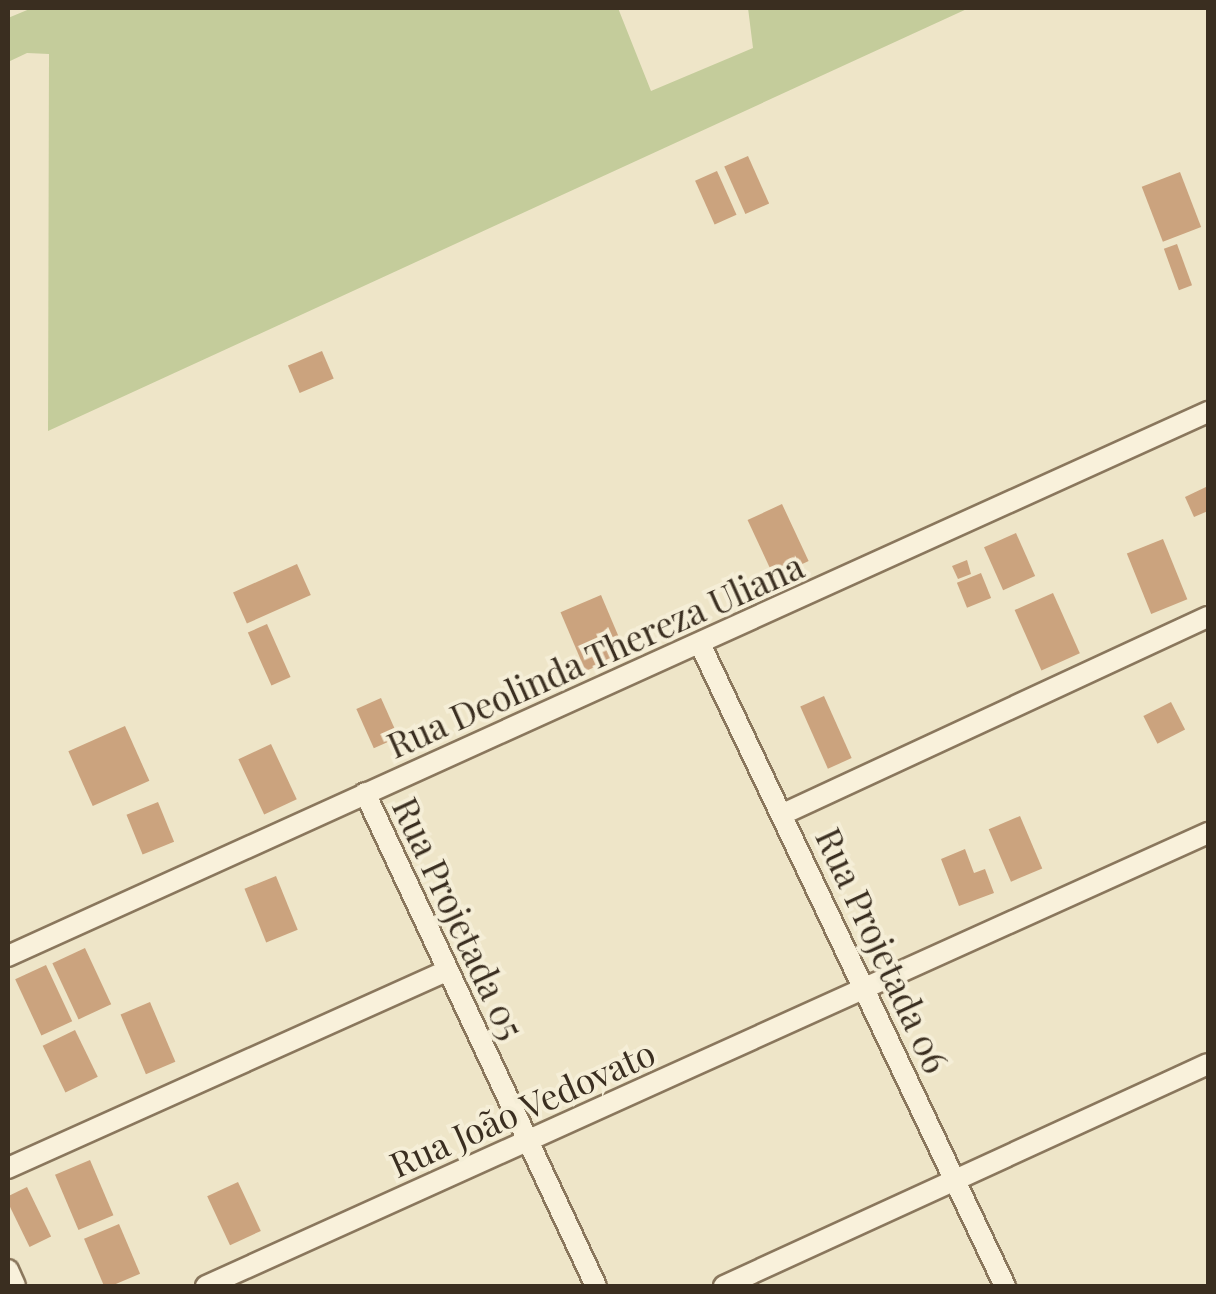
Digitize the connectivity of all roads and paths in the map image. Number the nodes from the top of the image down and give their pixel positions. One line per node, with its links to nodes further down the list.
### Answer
1 (1208, 412): 3 (street, Rua Deolinda Thereza Uliana)
2 (1208, 618): 5 (street)
3 (700, 644): 4 (street, Rua Deolinda Thereza Uliana); 5 (street, Rua Projetada 06)
4 (365, 794): 7 (street, Rua Deolinda Thereza Uliana); 8 (street, Rua Projetada 05)
5 (782, 814): 9 (street, Rua Projetada 06)
6 (1208, 833): 9 (street, Rua João Vedovato)
7 (8, 956)
8 (448, 970): 11 (street, Rua Projetada 05); 12 (street)
9 (864, 989): 11 (street, Rua João Vedovato); 13 (street, Rua Projetada 06)
10 (1208, 1064): 13 (street)
11 (528, 1140): 16 (street, Rua João Vedovato); 17 (street, Rua Projetada 05)
12 (8, 1168)
13 (957, 1179): 18 (street); 19 (street, Rua Projetada 06)
14 (8, 1270): 15 (street)
15 (15, 1286)
16 (206, 1286)
17 (596, 1286)
18 (724, 1286)
19 (1006, 1286)

